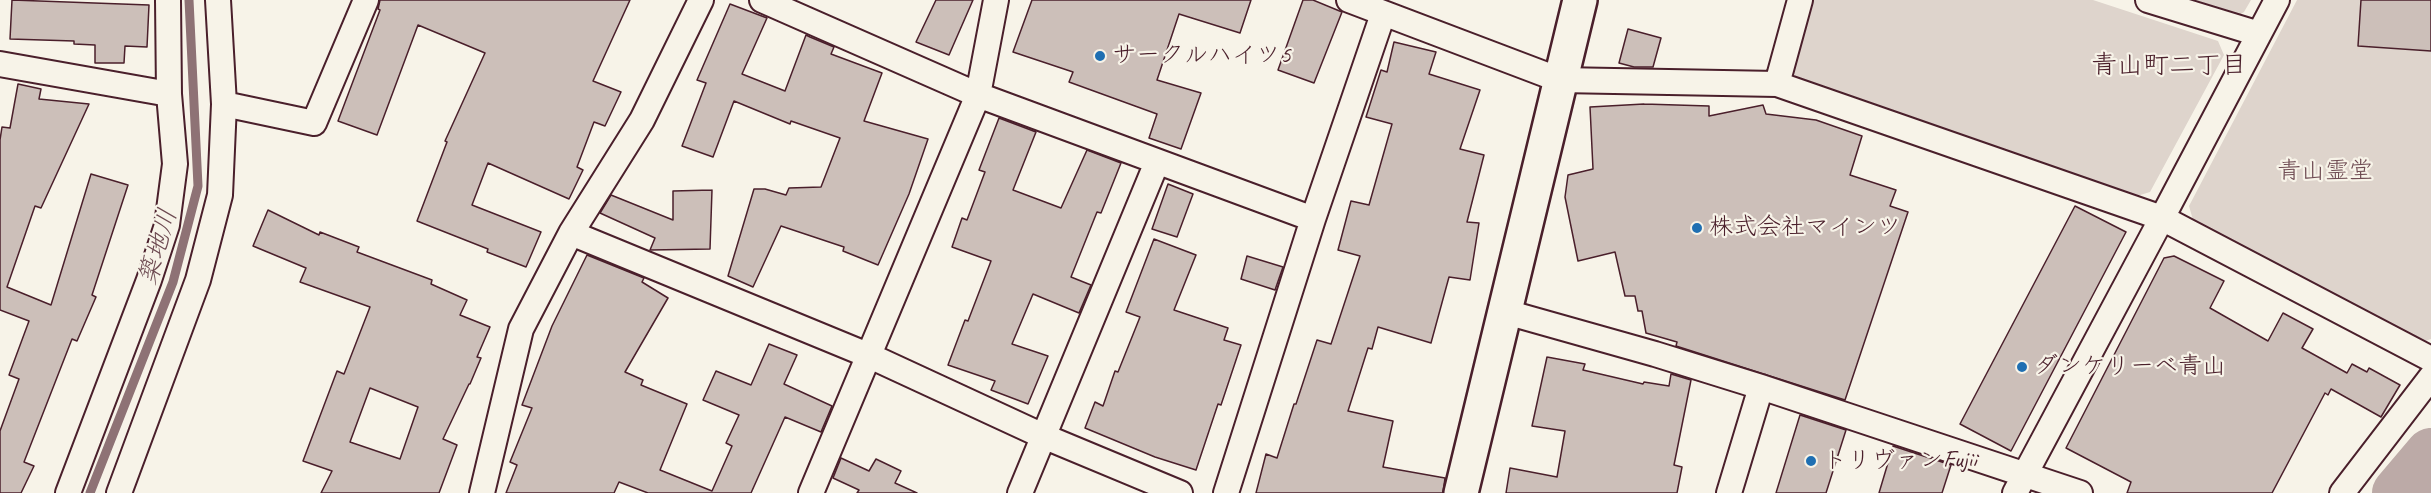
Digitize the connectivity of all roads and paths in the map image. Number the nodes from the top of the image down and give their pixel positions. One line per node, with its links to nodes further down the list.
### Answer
1 (168, 0): 17 (street)
2 (218, 0): 19 (street)
3 (366, 0): 19 (street)
4 (701, 0): 23 (street)
5 (762, 0): 18 (street)
6 (996, 0): 18 (street)
7 (1349, 0): 12 (street)
8 (1580, 0): 15 (street)
9 (1800, 0): 16 (street)
10 (2148, 0): 13 (street)
11 (2277, 0): 13 (street)
12 (1383, 14): 15 (street); 22 (street)
13 (2259, 34): 21 (street)
14 (0, 64): 17 (street)
15 (1560, 80): 16 (street); 24 (street)
16 (1777, 84): 21 (street)
17 (169, 94): 31 (street)
18 (978, 95): 20 (street); 25 (street)
19 (224, 104): 32 (street)
20 (1157, 162): 22 (street); 29 (street)
21 (2162, 218): 26 (street); 30 (street)
22 (1313, 219): 37 (street)
23 (571, 232): 25 (street); 33 (street)
24 (1506, 312): 28 (street); 38 (street)
25 (870, 356): 29 (street); 34 (street)
26 (2431, 359)
27 (2431, 377): 41 (street)
28 (1761, 387): 30 (street); 39 (street)
29 (1043, 436): 35 (street); 36 (street)
30 (2020, 483): 40 (street)
31 (68, 493)
32 (119, 493)
33 (482, 493)
34 (811, 493)
35 (1020, 493)
36 (1180, 493)
37 (1226, 493)
38 (1461, 493)
39 (1730, 493)
40 (2080, 493)
41 (2342, 493)

